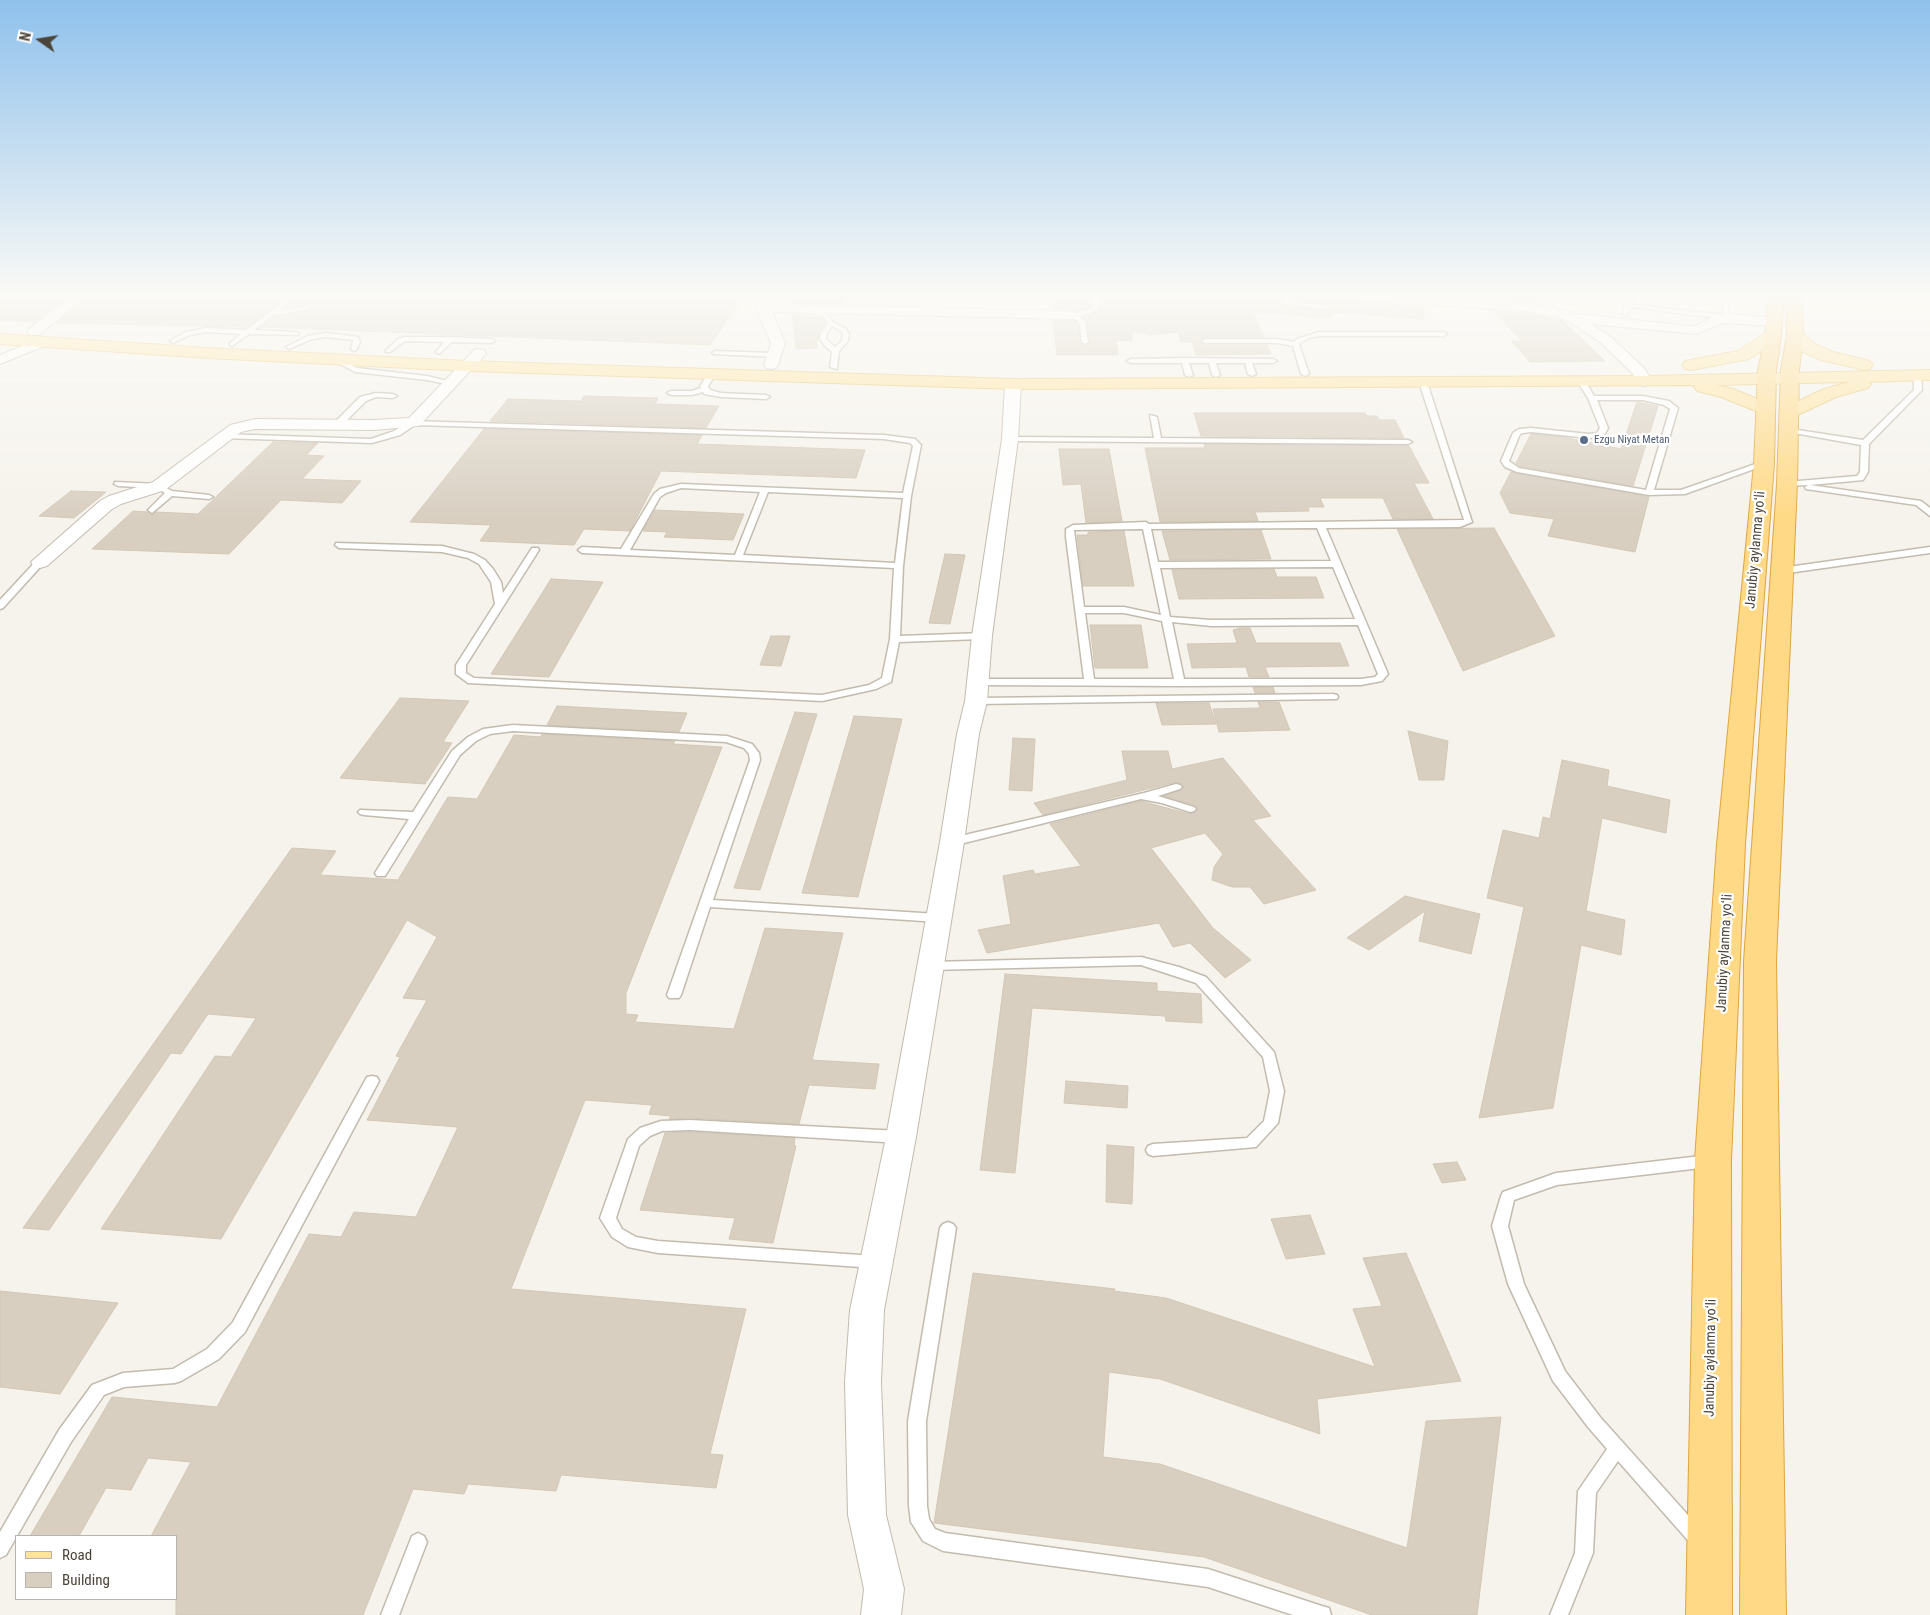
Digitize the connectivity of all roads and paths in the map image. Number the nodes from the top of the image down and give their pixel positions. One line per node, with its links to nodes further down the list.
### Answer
1 (354, 369): 21 (lane)
2 (465, 369): 21 (street)
3 (574, 369): 19 (main road)
4 (976, 369): 5 (main road)
5 (1143, 369)
6 (1269, 369): 14 (main road)
7 (1304, 369): 14 (lane)
8 (1635, 369): 17 (street)
9 (1672, 369): 17 (main road)
10 (1778, 369): 15 (highway, Janubiy aylanma yoʻli)
11 (1780, 369): 15 (highway, Janubiy aylanma yoʻli)
12 (1886, 369): 13 (main road)
13 (1897, 371): 15 (main road); 16 (main road)
14 (1305, 374): 17 (main road)
15 (1778, 374): 16 (main road); 17 (main road); 28 (highway, Janubiy aylanma yoʻli)
16 (1926, 374): 28 (main road); 35 (lane)
17 (1641, 376): 18 (main road); 28 (main road)
18 (1581, 381): 20 (main road); 26 (lane)
19 (708, 382): 22 (main road); 23 (lane); 25 (lane)
20 (1423, 382): 22 (main road); 45 (lane)
21 (451, 383): 29 (street)
22 (1013, 384): 32 (street)
23 (671, 393)
24 (393, 396): 30 (lane)
25 (766, 397)
26 (1592, 398): 40 (lane); 40 (lane)
27 (1153, 417): 33 (lane)
28 (1781, 418): 35 (lane); 36 (highway, Janubiy aylanma yoʻli)
29 (413, 422): 30 (street); 31 (lane); 41 (lane)
30 (337, 425): 31 (street)
31 (223, 436): 38 (street)
32 (1010, 439): 33 (lane); 63 (street)
33 (1158, 440): 34 (lane)
34 (1408, 442)
35 (1865, 443): 36 (lane)
36 (1775, 474): 40 (lane); 43 (lane); 57 (highway, Janubiy aylanma yoʻli); 83 (highway, Janubiy aylanma yoʻli)
37 (118, 484): 38 (lane)
38 (165, 490): 42 (lane); 44 (lane); 53 (street)
39 (766, 490): 41 (lane); 51 (lane); 52 (lane)
40 (1649, 493)
41 (907, 496): 56 (lane)
42 (209, 497)
43 (1928, 508)
44 (152, 510)
45 (1320, 524): 46 (lane); 54 (lane)
46 (1146, 525): 55 (lane); 60 (lane)
47 (339, 545): 58 (lane)
48 (535, 550): 58 (lane)
49 (582, 550): 51 (lane)
50 (1930, 550): 57 (lane)
51 (624, 552): 52 (lane)
52 (738, 558): 56 (lane)
53 (40, 562): 59 (lane)
54 (1337, 564): 55 (lane); 62 (lane)
55 (1155, 565): 61 (lane)
56 (899, 566): 64 (lane)
57 (1782, 571): 95 (highway, Janubiy aylanma yoʻli)
58 (500, 604): 64 (lane)
59 (0, 606)
60 (1080, 610): 61 (lane); 65 (lane)
61 (1166, 619): 62 (lane); 66 (lane)
62 (1361, 622): 66 (lane)
63 (982, 636): 64 (lane); 67 (street)
64 (895, 640)
65 (1090, 683): 66 (lane); 67 (lane)
66 (1180, 683)
67 (977, 692): 68 (lane); 74 (street)
68 (1333, 697)
69 (1176, 787): 70 (lane)
70 (1142, 796): 71 (lane); 74 (lane)
71 (1190, 809)
72 (364, 812): 73 (lane)
73 (416, 816): 75 (lane); 76 (lane)
74 (952, 842): 77 (street)
75 (381, 873)
76 (705, 903): 77 (lane); 79 (lane)
77 (938, 918): 78 (street)
78 (930, 966): 81 (street); 82 (lane)
79 (674, 994)
80 (372, 1081): 88 (lane)
81 (900, 1137): 85 (street); 85 (lane)
82 (1153, 1150)
83 (1713, 1160): 86 (lane); 89 (highway, Janubiy aylanma yoʻli)
84 (948, 1228): 92 (lane)
85 (877, 1262): 91 (street)
86 (1617, 1448): 89 (lane); 93 (lane)
87 (418, 1542): 90 (lane)
88 (0, 1550)
89 (1710, 1552): 94 (highway, Janubiy aylanma yoʻli)
90 (390, 1615)
91 (881, 1615)
92 (1322, 1615)
93 (1559, 1615)
94 (1709, 1615)
95 (1763, 1615)

